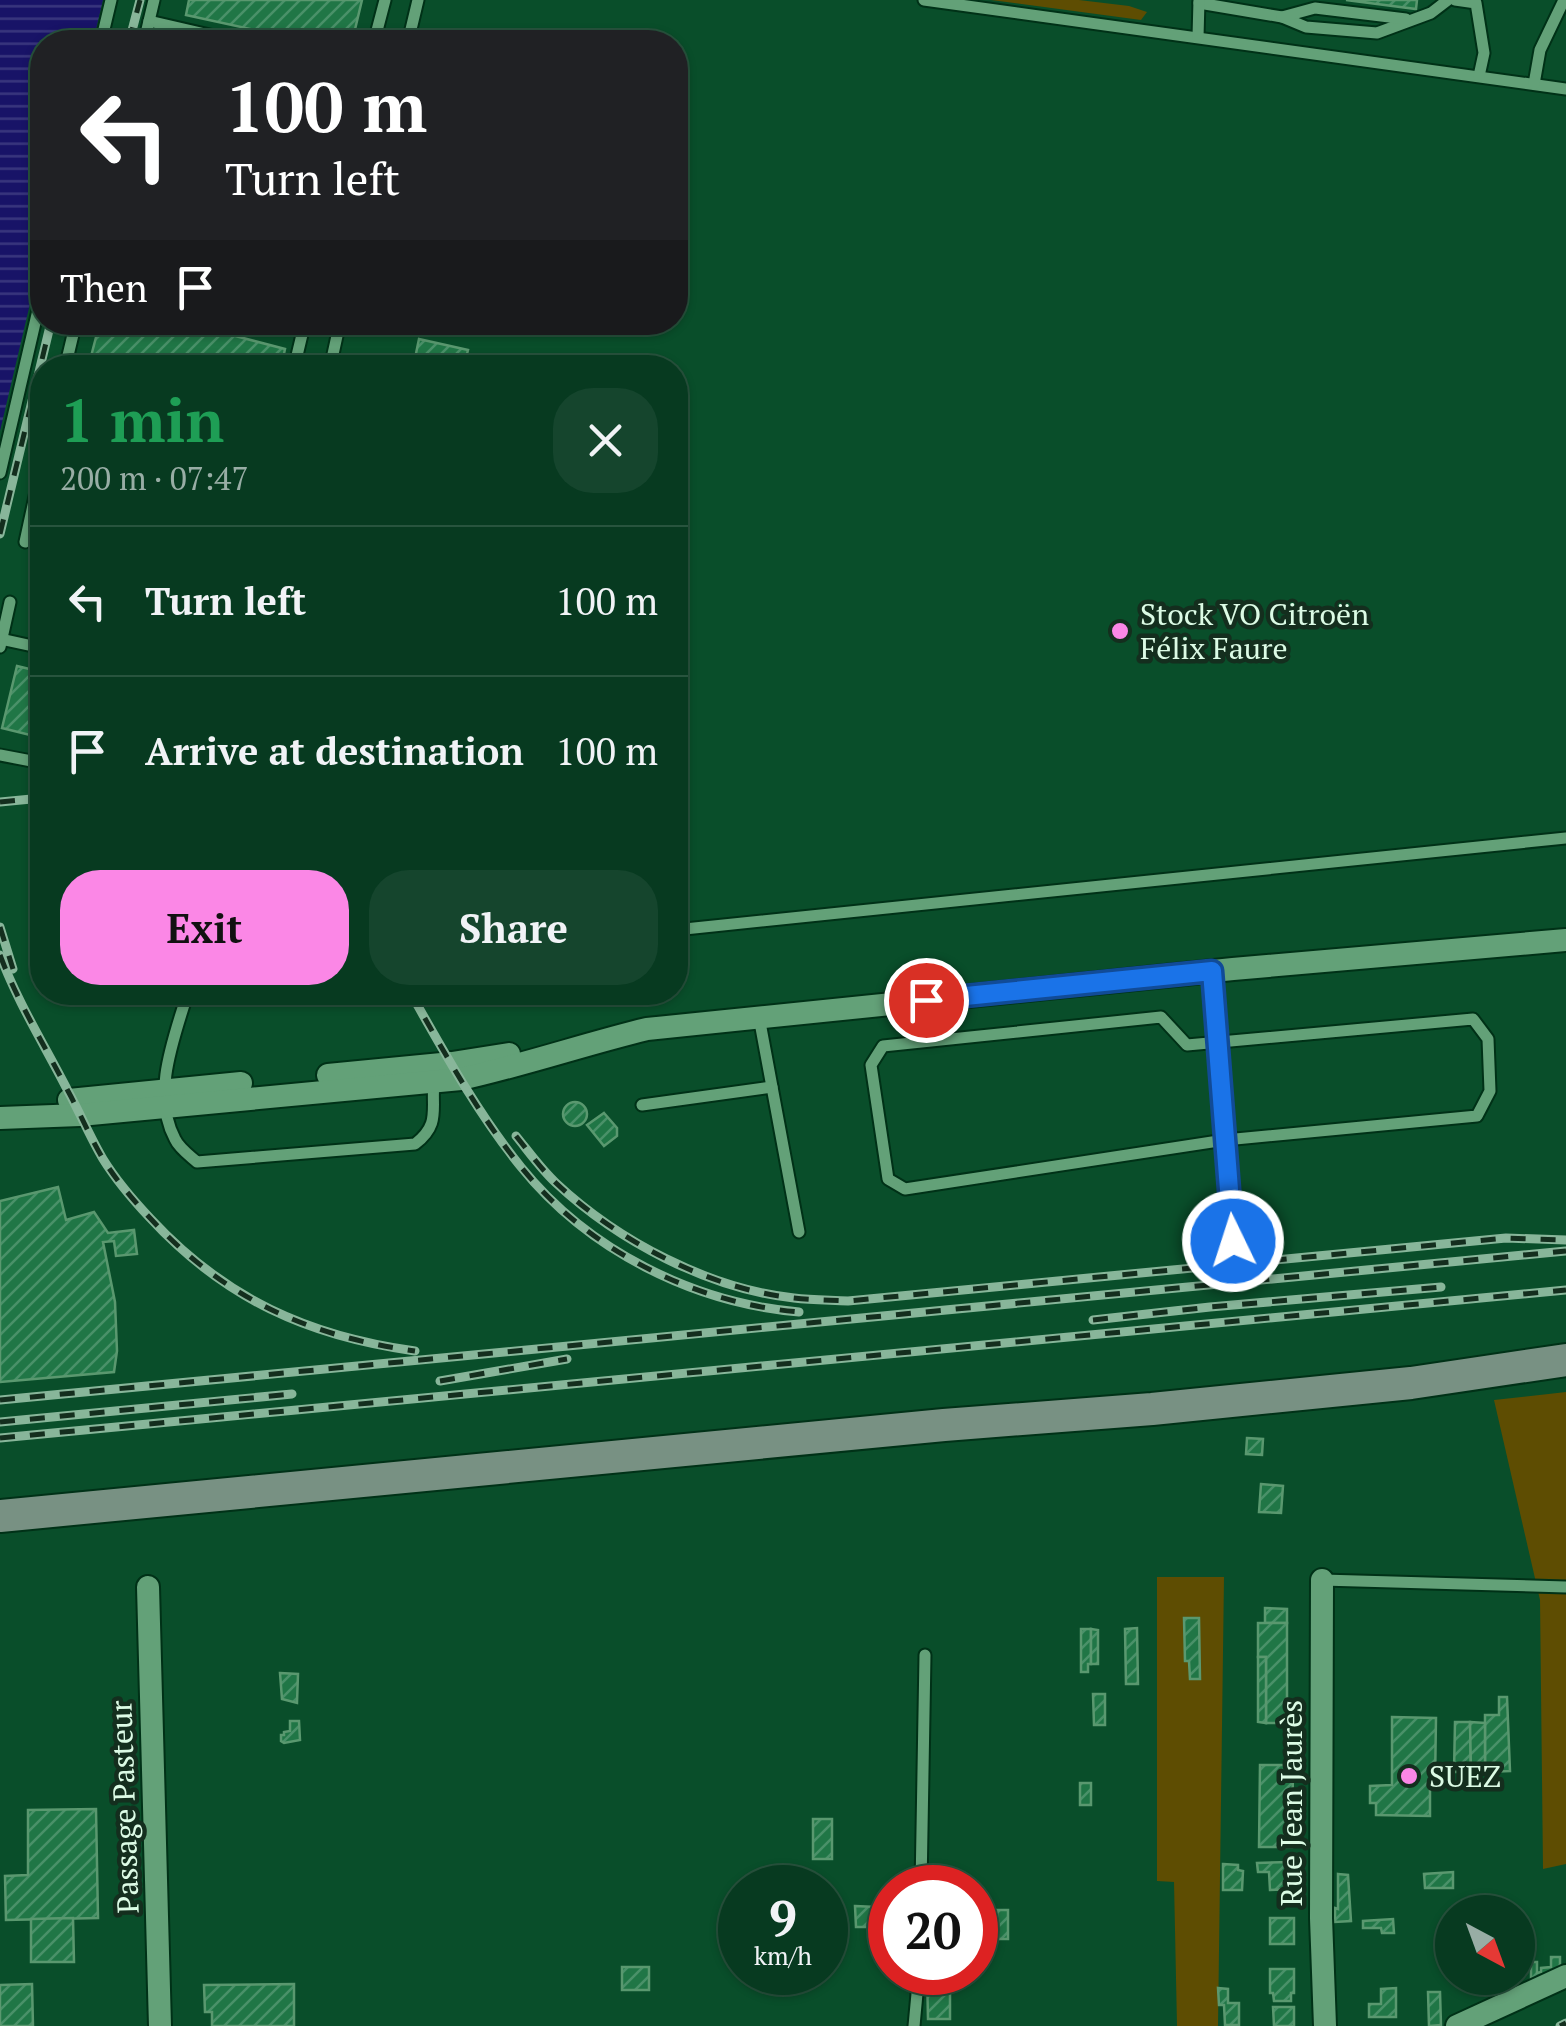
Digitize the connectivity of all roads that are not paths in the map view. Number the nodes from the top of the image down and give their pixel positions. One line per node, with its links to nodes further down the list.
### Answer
1 (111, 0): 12 (lane)
2 (154, 0): 11 (lane)
3 (384, 0): 15 (lane)
4 (418, 0): 16 (lane)
5 (924, 0): 17 (lane)
6 (1452, 0): 10 (lane); 18 (lane)
7 (1564, 0): 19 (lane)
8 (1198, 1): 9 (lane); 17 (lane)
9 (1282, 17): 10 (lane); 10 (lane)
10 (1411, 20)
11 (149, 22): 13 (lane); 14 (lane)
12 (104, 30)
13 (147, 30)
14 (185, 30)
15 (377, 30)
16 (411, 30)
17 (1198, 37): 18 (lane)
18 (1479, 76): 19 (lane)
19 (1534, 84): 20 (lane)
20 (1566, 89)
21 (32, 335): 22 (lane)
22 (0, 474)
23 (30, 519): 24 (lane)
24 (25, 542)
25 (10, 602): 26 (lane)
26 (1, 639): 27 (lane); 28 (lane)
27 (30, 645)
28 (0, 647)
29 (0, 755): 30 (lane)
30 (30, 761)
31 (1566, 838): 32 (lane)
32 (688, 929)
33 (1566, 940): 34 (street)
34 (1212, 971): 36 (street); 38 (lane)
35 (185, 1005): 41 (lane)
36 (759, 1018): 37 (street); 40 (lane)
37 (596, 1041): 39 (street); 41 (street)
38 (1218, 1043): 45 (lane); 45 (lane); 45 (lane)
39 (434, 1081): 41 (street); 41 (lane)
40 (772, 1087): 43 (lane); 46 (lane)
41 (165, 1098): 42 (street); 44 (street)
42 (0, 1105)
43 (642, 1105)
44 (0, 1118)
45 (1225, 1140): 47 (lane)
46 (800, 1232)
47 (1233, 1241)
48 (1566, 1360): 50 (main road)
49 (1566, 1378): 50 (main road)
50 (1410, 1384): 51 (main road)
51 (0, 1516)
52 (1322, 1580): 54 (lane); 61 (street, Rue Jean Jaurès)
53 (148, 1587): 59 (street, Passage Pasteur)
54 (1566, 1587)
55 (925, 1654): 56 (lane)
56 (921, 1865)
57 (1566, 1976): 62 (street)
58 (917, 1995): 60 (lane)
59 (160, 2026)
60 (914, 2026)
61 (1325, 2026)
62 (1456, 2026)

